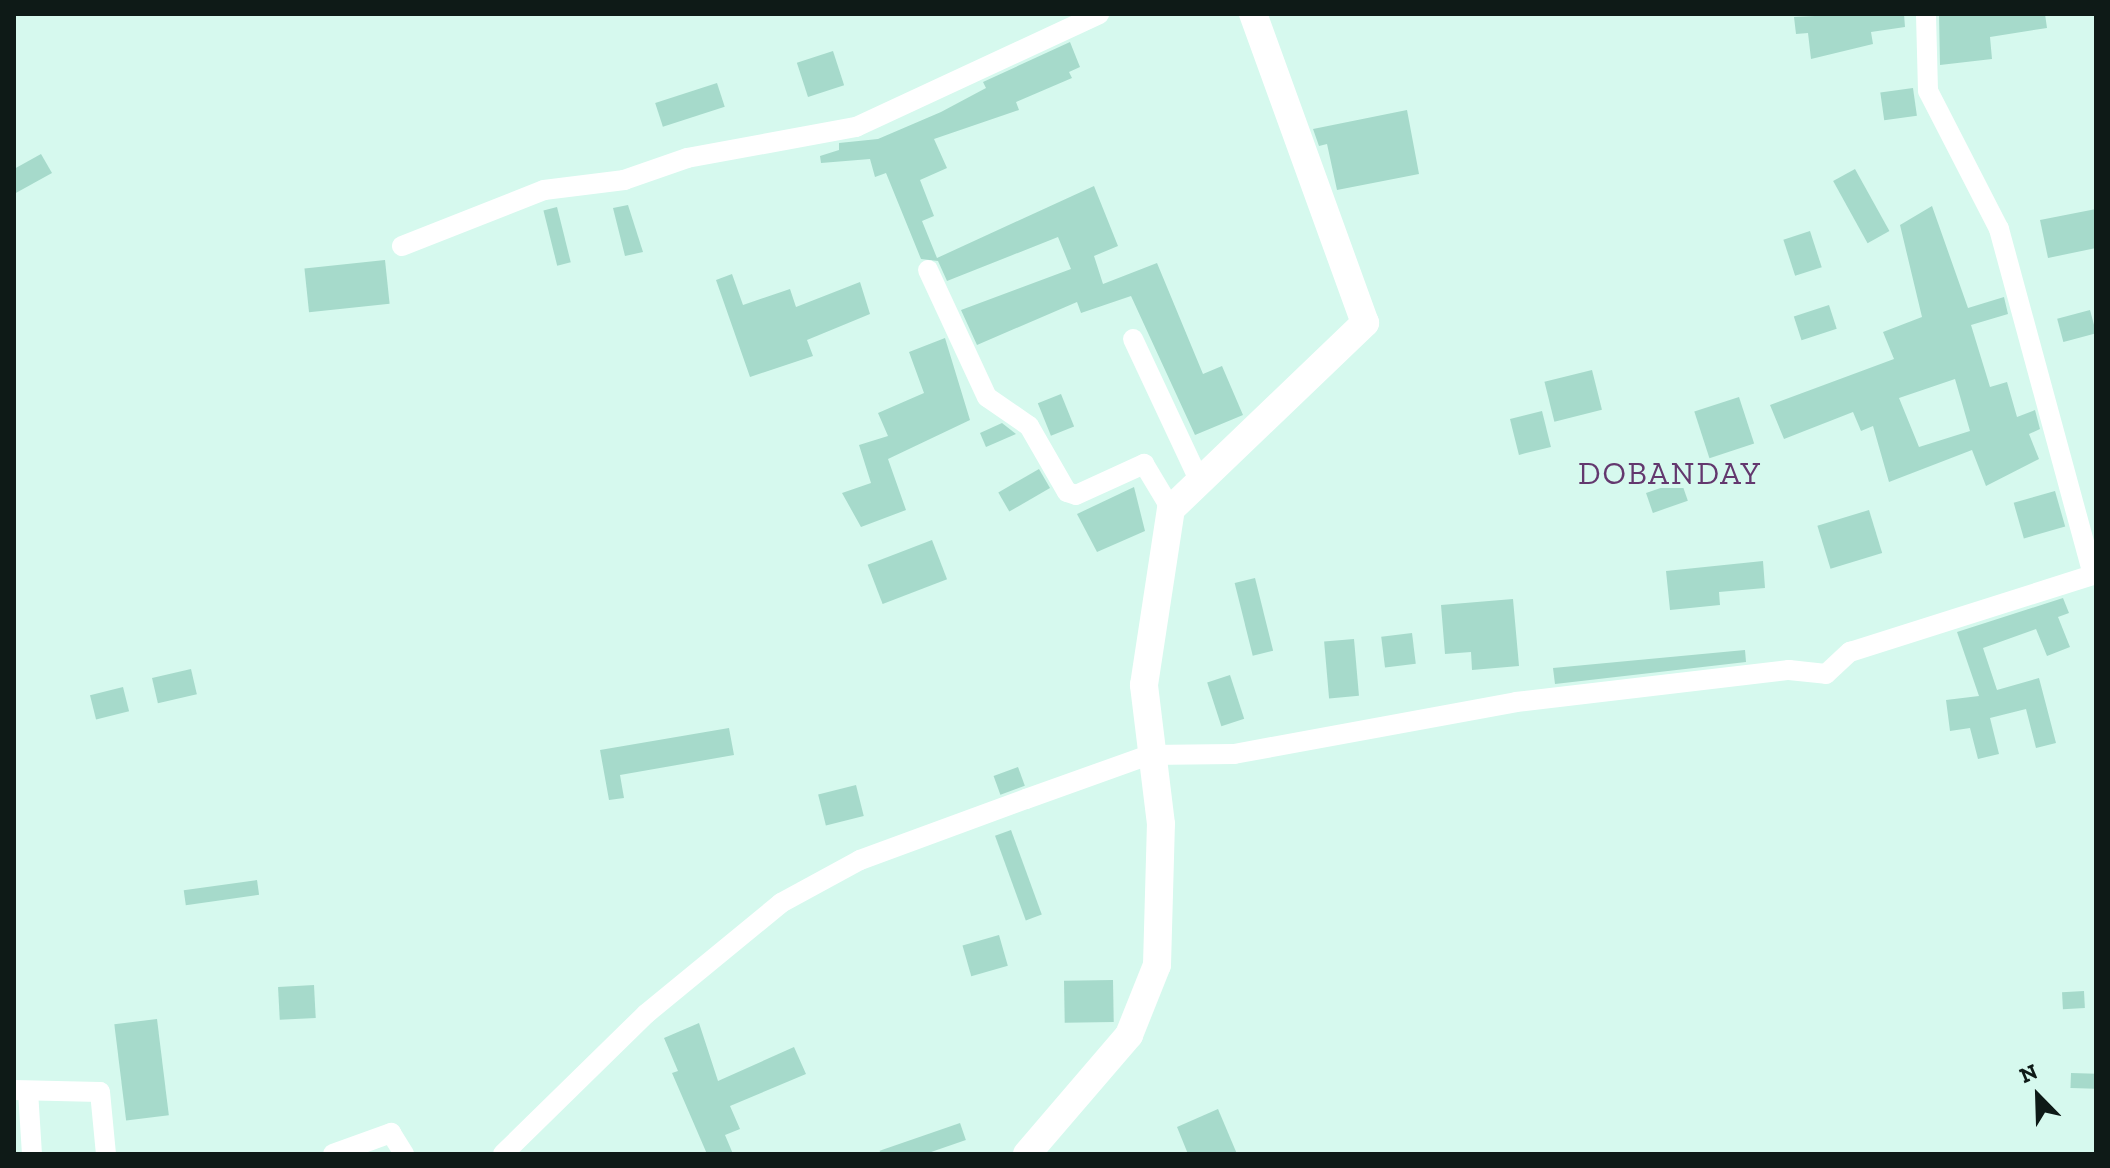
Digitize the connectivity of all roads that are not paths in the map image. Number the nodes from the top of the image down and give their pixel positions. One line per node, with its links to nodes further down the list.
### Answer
1 (1099, 14): 4 (street)
2 (1253, 14): 7 (street)
3 (1926, 14): 9 (street)
4 (402, 246)
5 (928, 270): 8 (street)
6 (1133, 339): 7 (street)
7 (1198, 478): 8 (street)
8 (1171, 509): 9 (street)
9 (1149, 755): 15 (street); 16 (street)
10 (21, 1090): 11 (street); 12 (street)
11 (32, 1154)
12 (106, 1154)
13 (333, 1154): 14 (street)
14 (404, 1154)
15 (503, 1154)
16 (1027, 1154)

